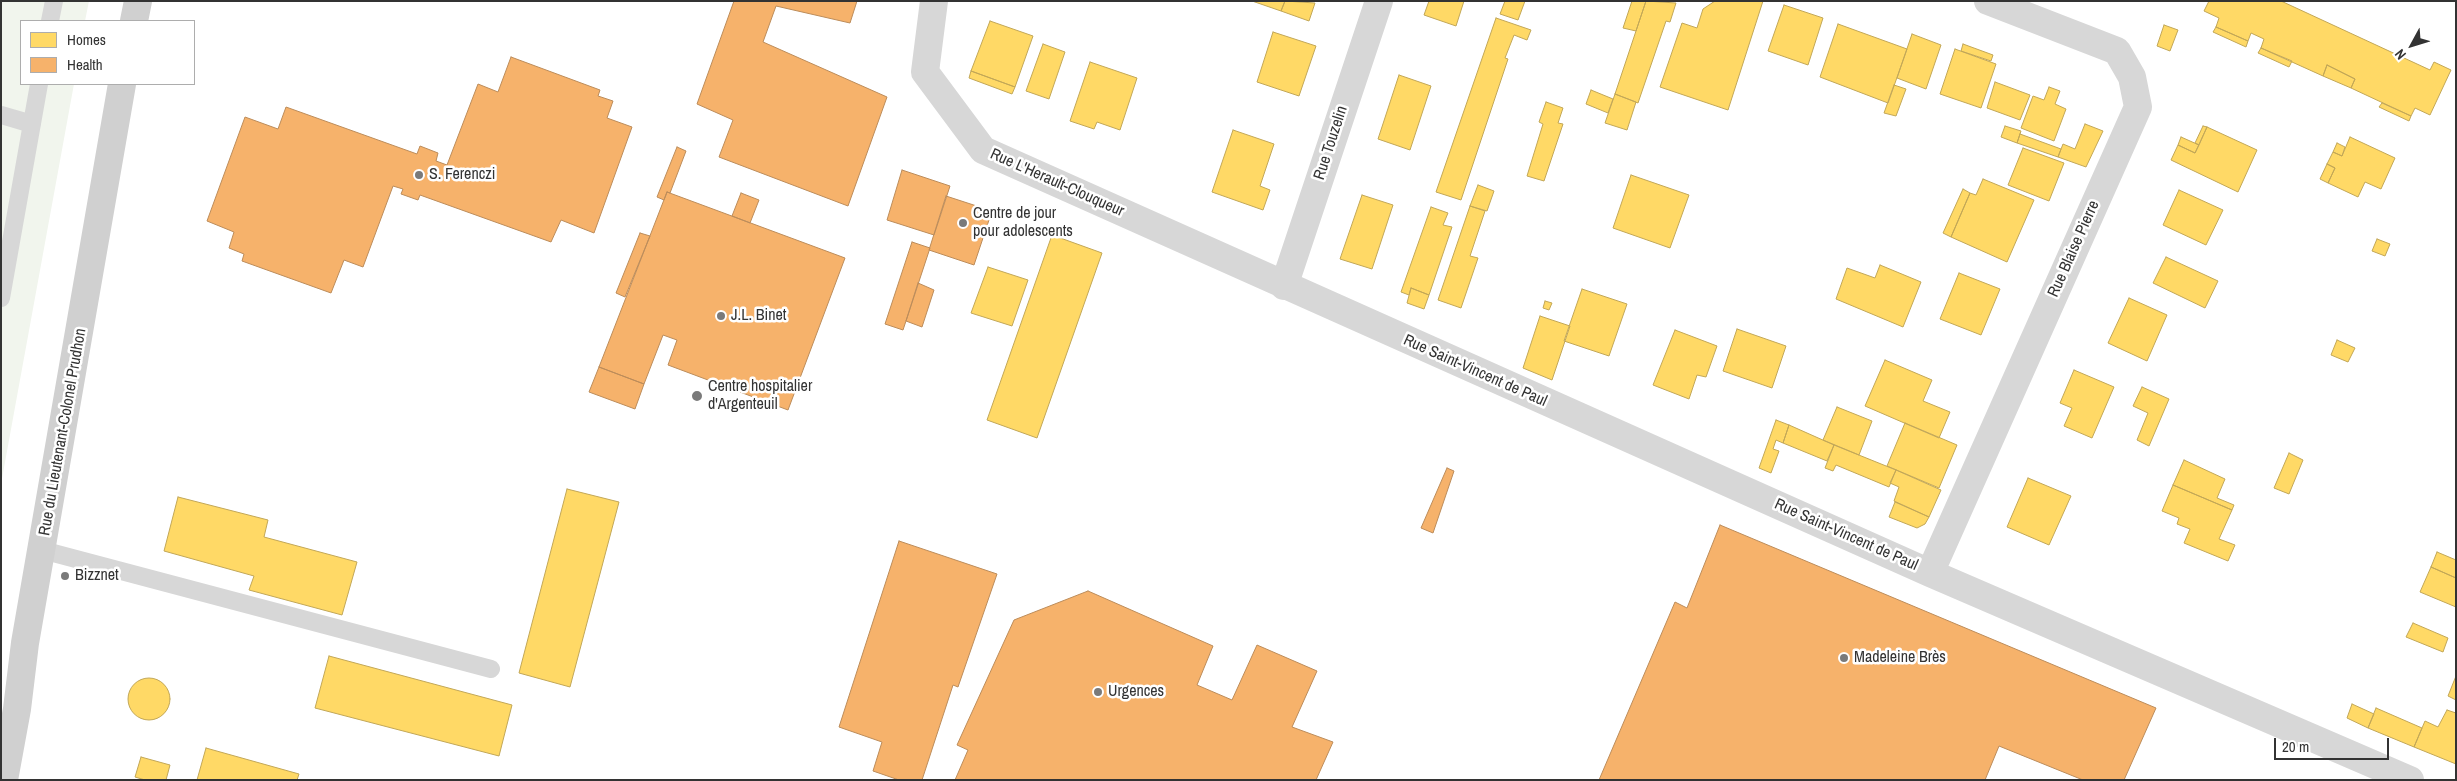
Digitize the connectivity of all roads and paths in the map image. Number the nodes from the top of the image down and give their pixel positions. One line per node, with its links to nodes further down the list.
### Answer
1 (54, 1): 6 (lane)
2 (138, 1): 7 (main road)
3 (934, 1): 12 (street, Rue L'Herault-Clouqueur)
4 (1379, 1): 12 (street, Rue Touzelin)
5 (1988, 1): 15 (street, Rue Blaise Pierre)
6 (50, 20)
7 (134, 20)
8 (39, 85): 11 (lane)
9 (122, 85): 14 (main road, Rue du Lieutenant-Colonel Prudhon)
10 (1, 114): 11 (lane)
11 (32, 124): 13 (lane)
12 (1284, 286): 15 (street, Rue Saint-Vincent de Paul)
13 (1, 298)
14 (42, 550): 16 (lane); 17 (main road, Rue du Lieutenant-Colonel Prudhon)
15 (1930, 573): 18 (street, Rue Saint-Vincent de Paul)
16 (491, 669)
17 (4, 780)
18 (2410, 780)

